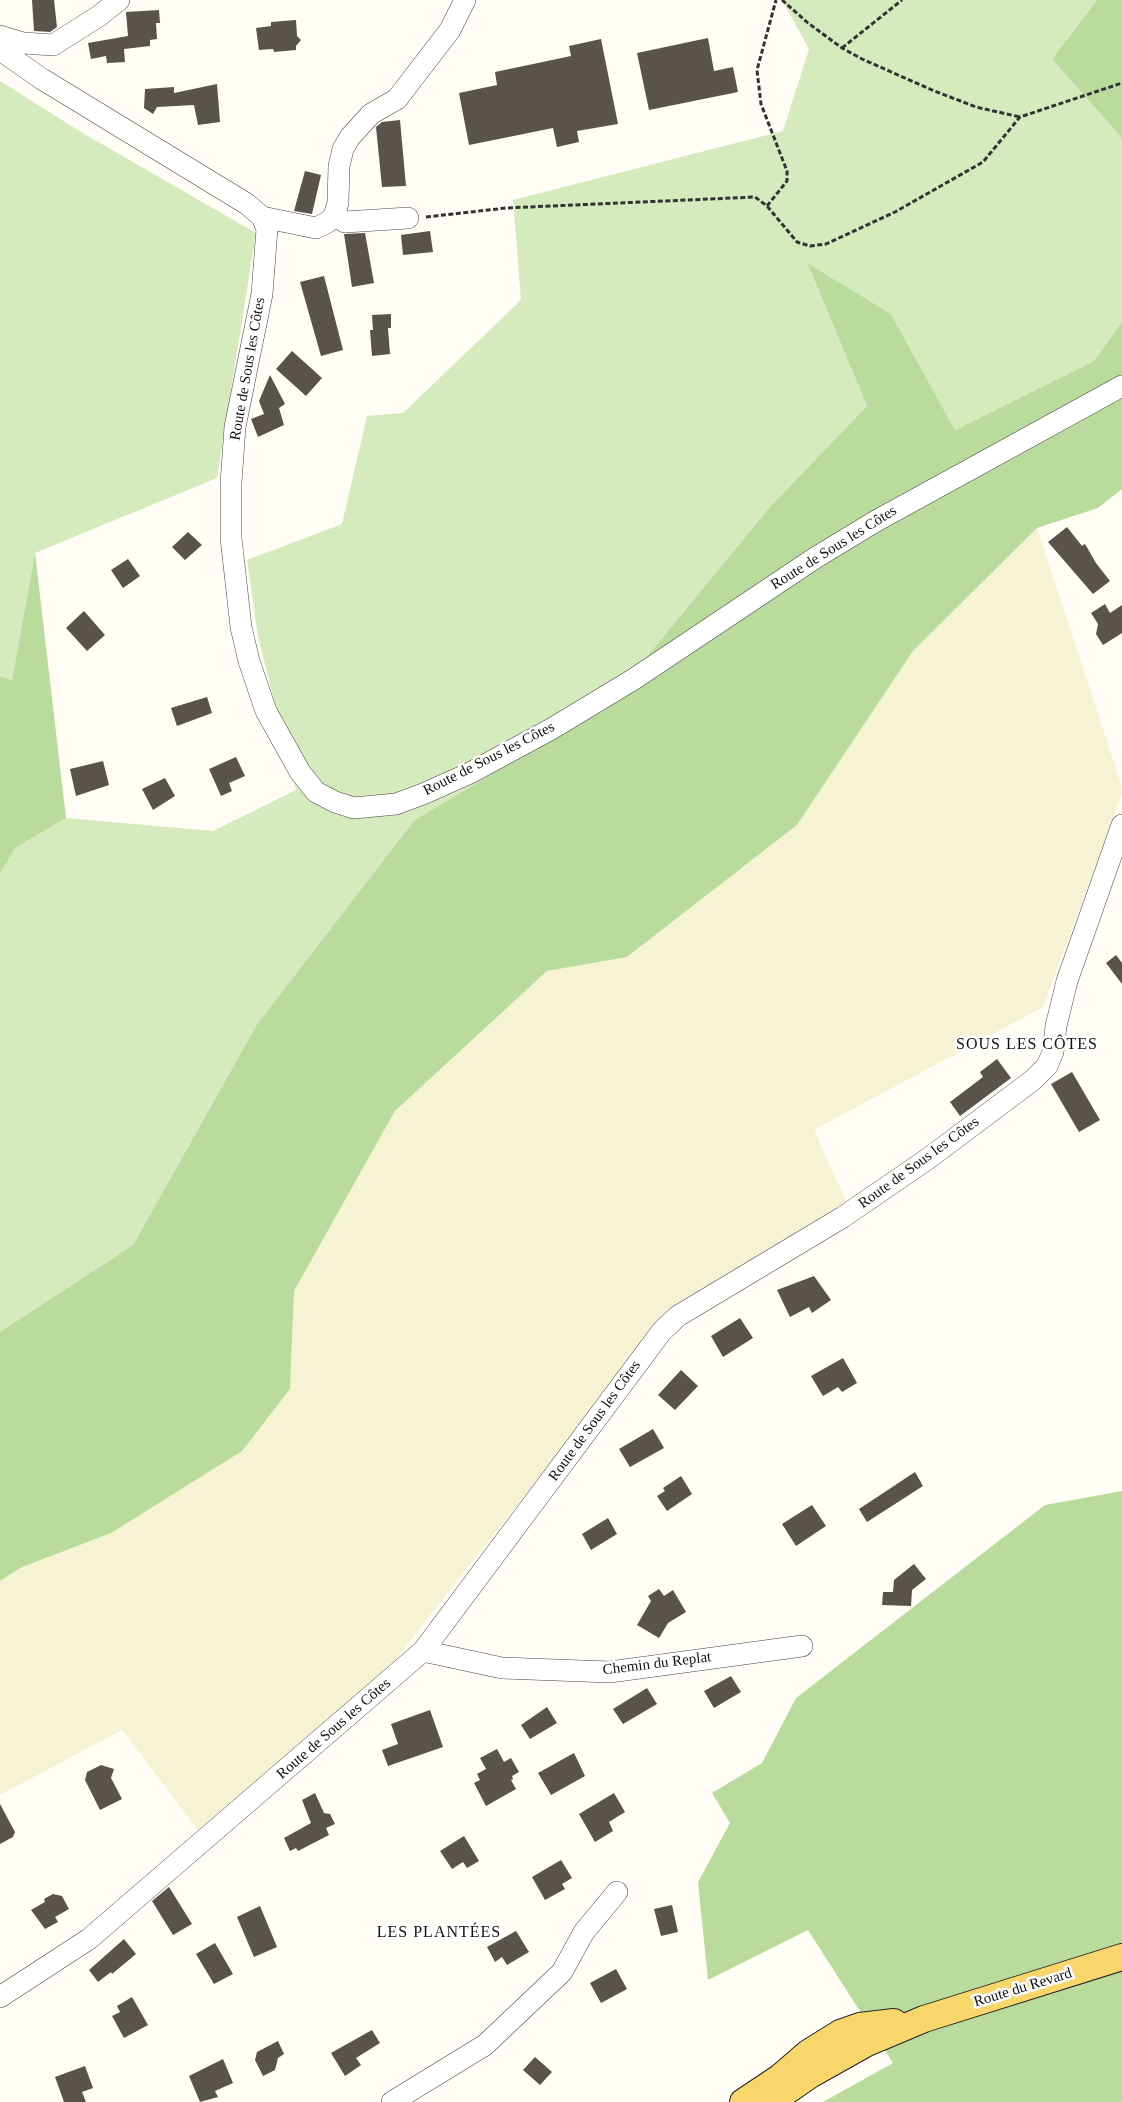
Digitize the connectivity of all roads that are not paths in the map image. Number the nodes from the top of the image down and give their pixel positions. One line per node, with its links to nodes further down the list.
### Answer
1 (119, 0): 3 (street)
2 (465, 0): 5 (street)
3 (0, 36)
4 (0, 50): 6 (street)
5 (334, 216): 6 (street); 7 (street)
6 (262, 217): 8 (street, Route de Sous les Côtes)
7 (408, 218)
8 (1122, 386)
9 (1122, 825): 11 (street, Route de Sous les Côtes)
10 (802, 1646): 11 (street, Chemin du Replat)
11 (423, 1651): 14 (street, Route de Sous les Côtes)
12 (617, 1892): 16 (street)
13 (1122, 1957): 15 (main road, Route du Revard)
14 (0, 1997)
15 (924, 2019): 17 (main road, Route du Revard); 18 (main road, Route du Revard)
16 (392, 2102)
17 (743, 2102)
18 (772, 2102)

